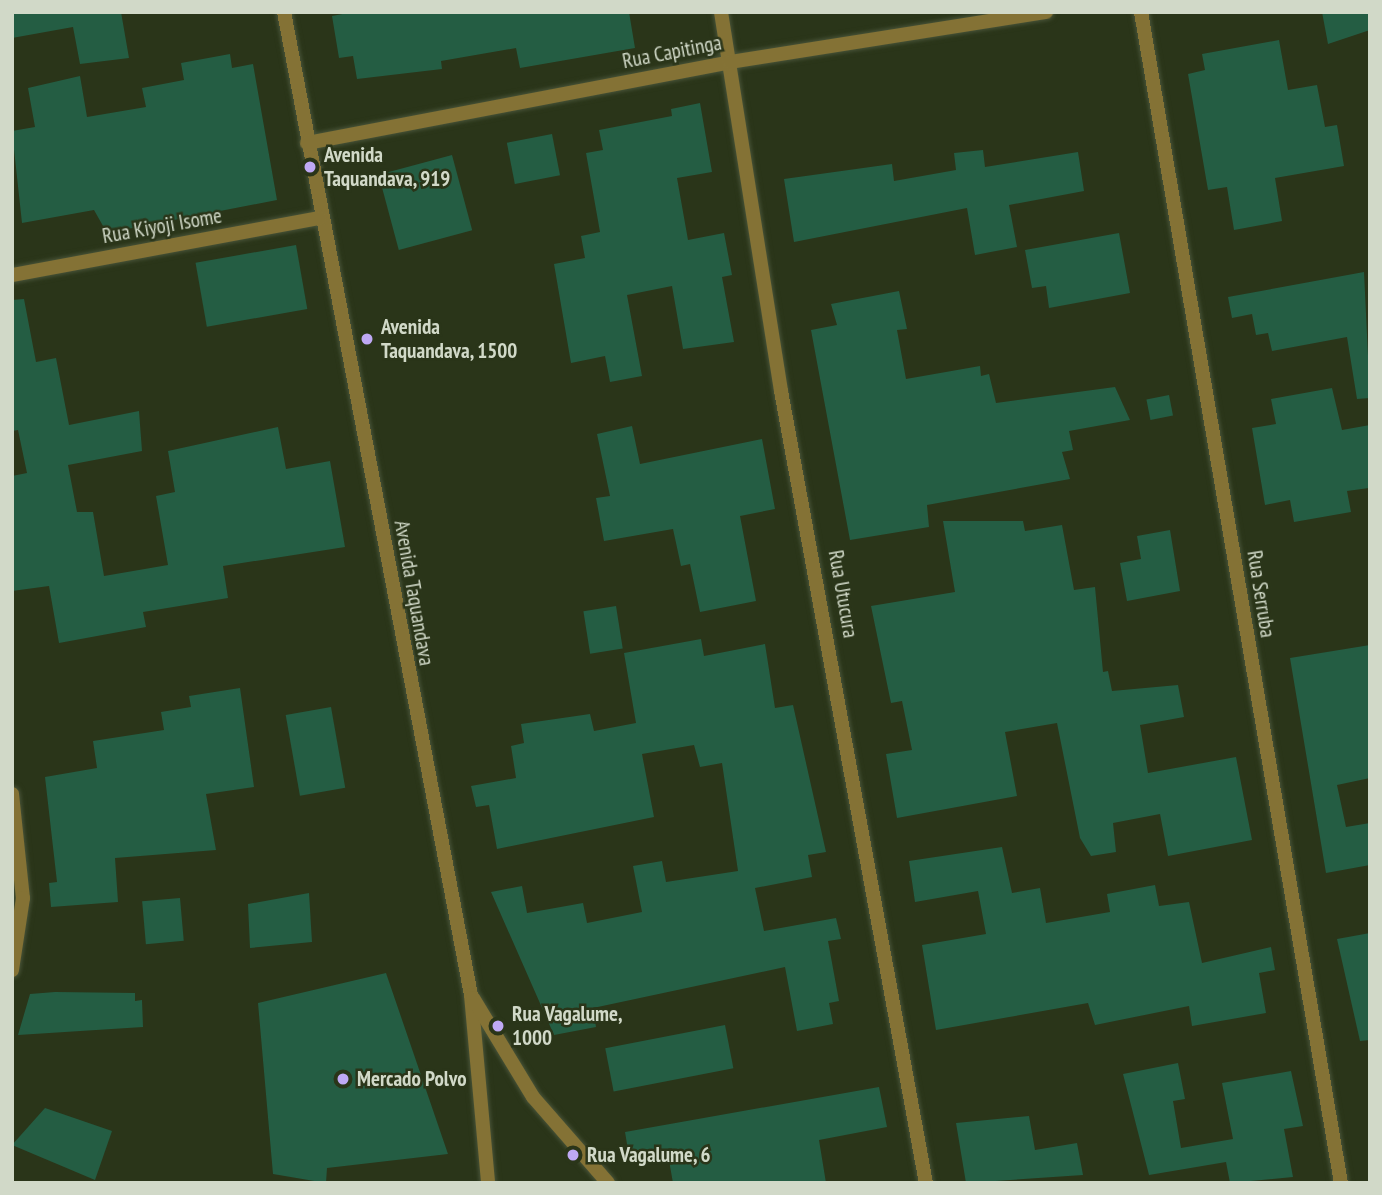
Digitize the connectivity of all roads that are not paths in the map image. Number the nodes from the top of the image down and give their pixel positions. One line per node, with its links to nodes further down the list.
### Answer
1 (284, 12): 6 (street, Avenida Taquandava)
2 (721, 12): 5 (street, Rua Utucura)
3 (1046, 12): 5 (street, Rua Capitinga)
4 (1141, 12): 15 (street, Rua Serruba)
5 (730, 62): 6 (street, Rua Capitinga); 14 (street, Rua Utucura)
6 (307, 143): 7 (street, Avenida Taquandava)
7 (320, 218): 8 (street, Rua Kiyoji Isome); 11 (street, Avenida Taquandava)
8 (12, 275)
9 (12, 794): 10 (street)
10 (12, 970)
11 (471, 995): 12 (street, Avenida Taquandava); 13 (street)
12 (488, 1183)
13 (608, 1183)
14 (926, 1183)
15 (1341, 1183)

